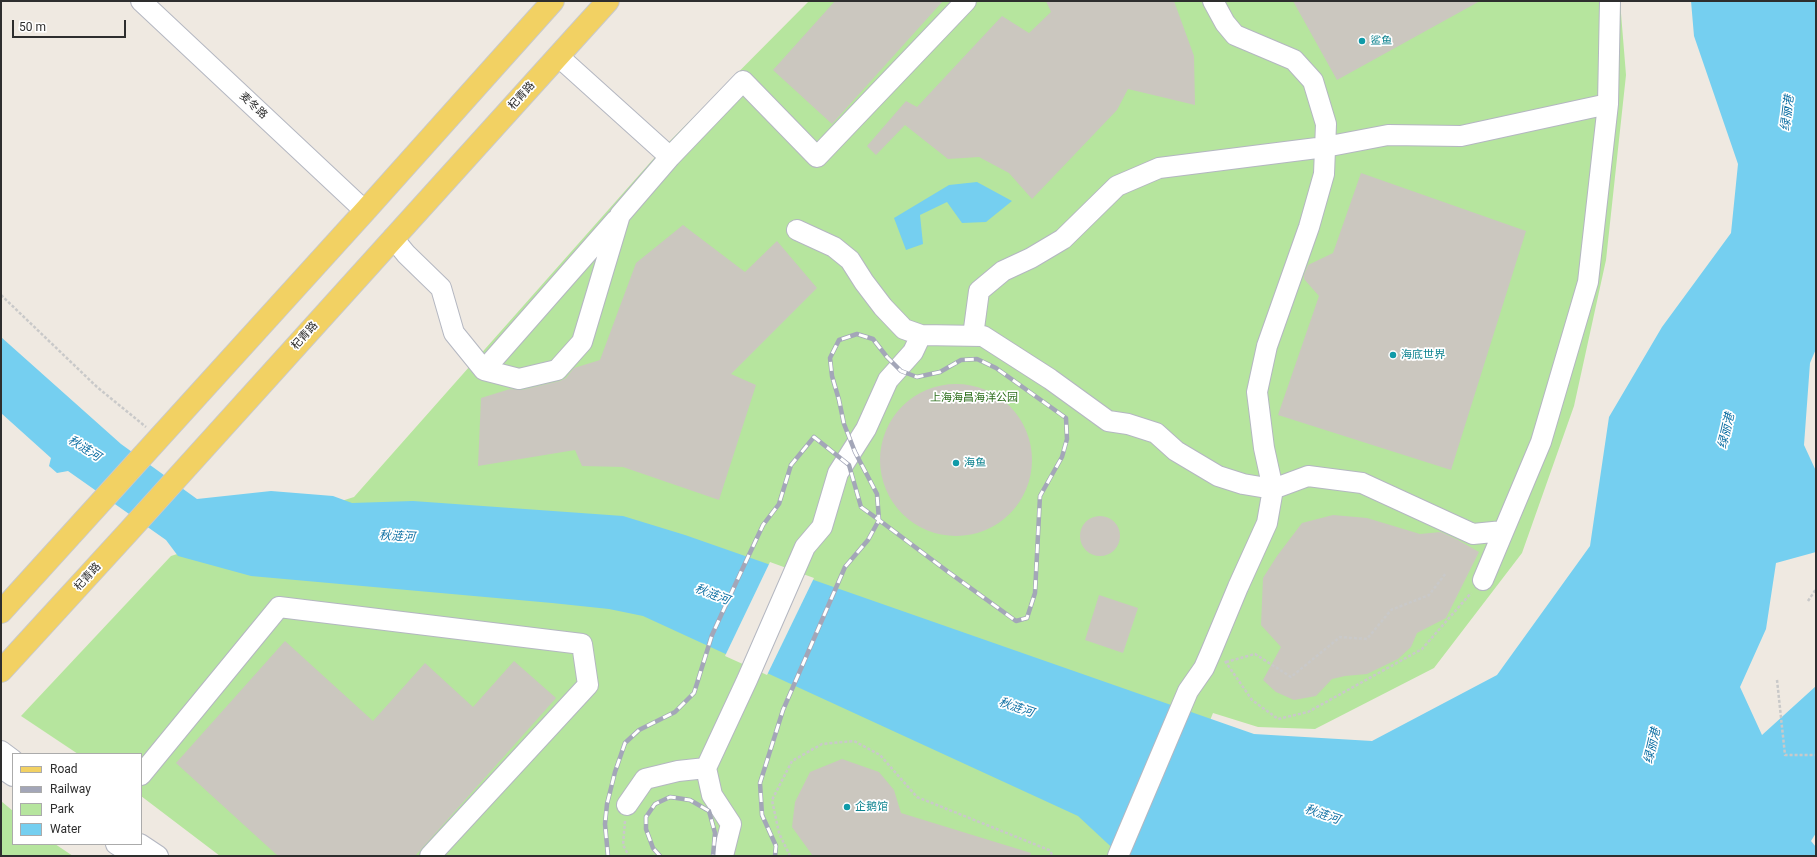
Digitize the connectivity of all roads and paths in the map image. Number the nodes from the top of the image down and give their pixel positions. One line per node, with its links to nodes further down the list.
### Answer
1 (141, 1): 11 (street, 麦冬路)
2 (553, 1): 11 (main road)
3 (608, 1): 7 (main road, 杞青路)
4 (966, 1): 10 (street)
5 (1213, 1): 9 (street)
6 (1610, 1): 8 (street)
7 (558, 56): 10 (street); 14 (main road, 杞青路)
8 (1608, 104): 9 (street); 21 (street)
9 (1325, 147): 17 (street); 20 (street)
10 (670, 157): 12 (street)
11 (365, 212): 26 (main road)
12 (620, 215): 18 (street); 18 (street)
13 (797, 230): 16 (street)
14 (394, 238): 18 (street); 28 (main road, 杞青路)
15 (1, 295): 19 (path)
16 (921, 335): 17 (street); 34 (street)
17 (973, 336): 20 (street)
18 (484, 370)
19 (146, 426)
20 (1273, 489): 21 (street); 27 (street)
21 (1503, 531): 23 (street)
22 (1446, 573): 27 (path)
23 (1482, 580): 27 (path)
24 (1816, 589): 25 (path)
25 (1808, 601)
26 (1, 612)
27 (1218, 657): 40 (street)
28 (1, 671)
29 (1778, 680): 31 (path)
30 (1, 751): 32 (street)
31 (1816, 755)
32 (12, 759)
33 (1, 768): 36 (street)
34 (706, 768): 37 (street); 45 (street)
35 (142, 774): 43 (street)
36 (12, 775)
37 (627, 805): 44 (path)
38 (118, 845): 41 (street)
39 (142, 845): 42 (street)
40 (1120, 850)
41 (135, 856)
42 (158, 856)
43 (430, 856)
44 (629, 856)
45 (723, 856)
46 (790, 856): 47 (path)
47 (1053, 856)

